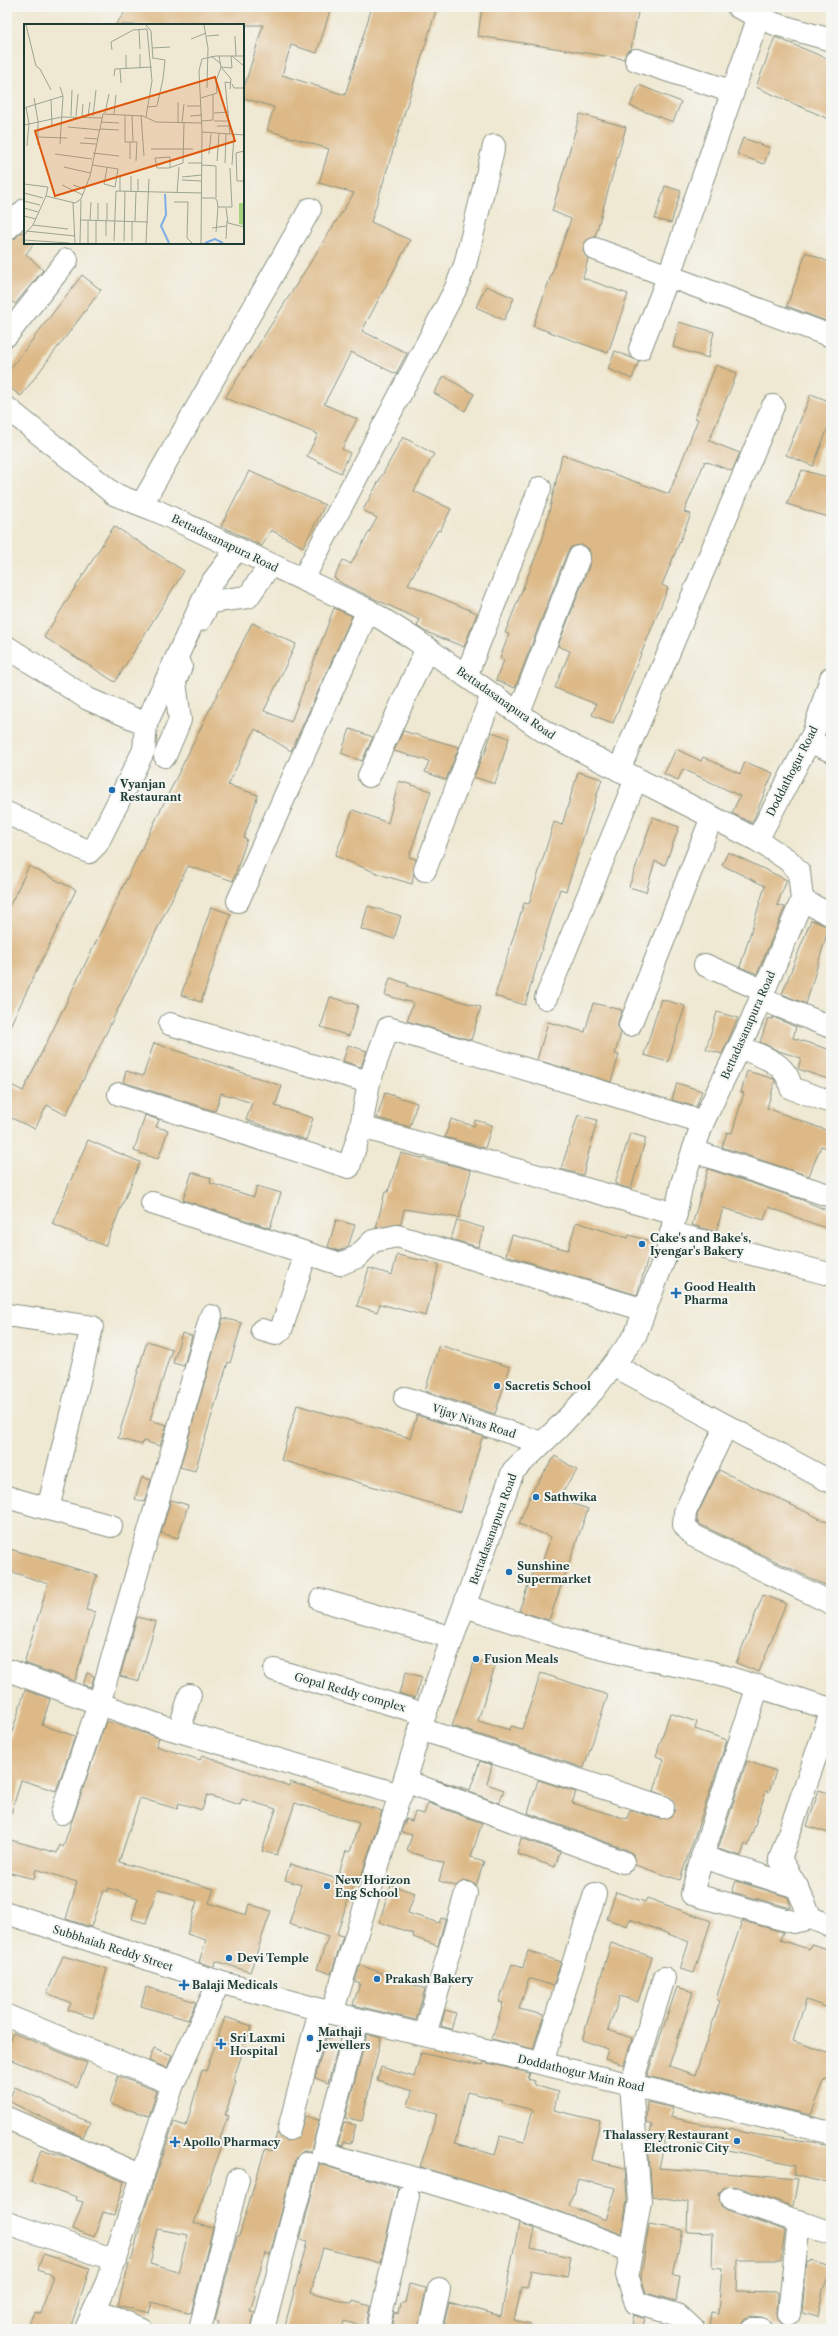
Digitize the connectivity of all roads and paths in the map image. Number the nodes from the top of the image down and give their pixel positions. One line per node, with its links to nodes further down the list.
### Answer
1 (738, 7): 2 (street)
2 (759, 16): 3 (street); 5 (street)
3 (831, 40)
4 (636, 60): 5 (street)
5 (733, 92): 12 (street)
6 (494, 146): 23 (street)
7 (310, 209): 19 (street)
8 (24, 211): 9 (street)
9 (7, 229)
10 (595, 249): 12 (street)
11 (67, 260): 13 (street)
12 (669, 275): 14 (street); 15 (street)
13 (7, 335)
14 (831, 336)
15 (640, 349)
16 (773, 406): 35 (street)
17 (7, 408): 19 (street, Bettadasanapura Road)
18 (540, 488): 27 (street)
19 (142, 504): 20 (street, Bettadasanapura Road)
20 (237, 549): 22 (street, Bettadasanapura Road); 31 (street)
21 (579, 557): 30 (street)
22 (270, 565): 23 (street, Bettadasanapura Road); 34 (street)
23 (303, 579): 24 (street, Bettadasanapura Road)
24 (368, 610): 26 (street, Bettadasanapura Road); 41 (street)
25 (7, 647): 31 (street)
26 (427, 648): 27 (street, Bettadasanapura Road); 36 (street)
27 (466, 676): 29 (street, Bettadasanapura Road)
28 (830, 684): 32 (street, Doddathogur Road)
29 (492, 695): 30 (street, Bettadasanapura Road); 40 (street)
30 (519, 713): 35 (street, Bettadasanapura Road)
31 (146, 724): 37 (street)
32 (809, 741): 33 (street); 39 (street, Doddathogur Road)
33 (831, 751)
34 (165, 756)
35 (628, 774): 38 (street, Bettadasanapura Road); 46 (street)
36 (369, 776)
37 (7, 813)
38 (712, 817): 39 (street, Bettadasanapura Road); 48 (street)
39 (757, 840): 42 (street, Bettadasanapura Road)
40 (425, 870)
41 (238, 900)
42 (802, 900): 43 (street); 45 (street, Bettadasanapura Road)
43 (831, 915)
44 (706, 965): 45 (street)
45 (762, 995): 49 (street); 50 (street, Bettadasanapura Road)
46 (546, 998)
47 (170, 1024): 51 (street)
48 (630, 1025)
49 (831, 1027)
50 (739, 1047): 53 (street); 54 (street, Bettadasanapura Road)
51 (369, 1082): 54 (street); 55 (street)
52 (119, 1094): 55 (street)
53 (831, 1102)
54 (703, 1122): 56 (street, Bettadasanapura Road)
55 (361, 1127): 59 (street)
56 (693, 1151): 57 (street); 59 (street, Bettadasanapura Road)
57 (831, 1196)
58 (152, 1203): 60 (street)
59 (674, 1223): 61 (street); 62 (street, Bettadasanapura Road)
60 (306, 1253): 62 (street); 65 (street)
61 (825, 1273)
62 (645, 1310): 66 (street, Bettadasanapura Road)
63 (7, 1315): 72 (street)
64 (211, 1316): 82 (street)
65 (262, 1330)
66 (613, 1365): 68 (street); 69 (street, Bettadasanapura Road)
67 (405, 1398): 69 (street, Vijay Nivas Road)
68 (726, 1426): 70 (street); 75 (street)
69 (542, 1443): 76 (street, Bettadasanapura Road)
70 (831, 1482)
71 (7, 1497): 72 (street)
72 (48, 1509): 73 (street)
73 (111, 1526)
74 (321, 1600): 77 (street)
75 (831, 1604)
76 (465, 1606): 77 (street, Bettadasanapura Road); 80 (street)
77 (453, 1638): 84 (street, Bettadasanapura Road)
78 (7, 1670): 82 (street)
79 (275, 1670): 84 (street, Gopal Reddy complex)
80 (758, 1686): 83 (street); 89 (street)
81 (190, 1695): 85 (street)
82 (99, 1704): 85 (street); 88 (street)
83 (831, 1711): 91 (street)
84 (422, 1721): 86 (street, Bettadasanapura Road); 87 (street, Gopal Reddy complex)
85 (179, 1731): 86 (street)
86 (403, 1788): 90 (street); 99 (street, Bettadasanapura Road)
87 (663, 1807)
88 (62, 1813)
89 (702, 1857): 91 (street); 95 (street)
90 (623, 1862)
91 (797, 1888): 95 (street)
92 (466, 1893): 102 (street)
93 (595, 1894): 103 (street)
94 (7, 1913): 98 (street, Subbhaiah Reddy Street)
95 (811, 1918): 96 (street)
96 (831, 1926)
97 (664, 1978): 105 (street)
98 (219, 1982): 99 (street, Subbhaiah Reddy Street); 104 (street)
99 (326, 2012): 101 (street, Doddathogur Main Road); 108 (street, Bettadasanapura Road)
100 (7, 2016): 104 (street)
101 (358, 2020): 102 (street, Doddathogur Main Road); 117 (street)
102 (425, 2035): 103 (street, Doddathogur Main Road)
103 (542, 2063): 105 (street, Doddathogur Main Road)
104 (173, 2084): 110 (street)
105 (632, 2084): 107 (street, Doddathogur Main Road); 117 (street)
106 (7, 2118): 110 (street)
107 (830, 2127)
108 (289, 2129)
109 (307, 2163): 125 (street)
110 (143, 2176): 118 (street)
111 (238, 2179): 124 (street)
112 (408, 2196): 126 (street)
113 (731, 2198): 114 (street)
114 (799, 2221): 116 (street); 121 (street)
115 (7, 2223): 118 (street)
116 (831, 2233)
117 (631, 2251): 128 (street)
118 (115, 2260): 120 (street)
119 (439, 2289): 127 (street)
120 (95, 2309): 122 (street); 123 (street)
121 (788, 2314)
122 (86, 2329)
123 (141, 2329)
124 (200, 2329)
125 (263, 2329)
126 (378, 2329)
127 (430, 2329)
128 (693, 2329)
129 (754, 2329): 130 (street)
130 (760, 2329)

